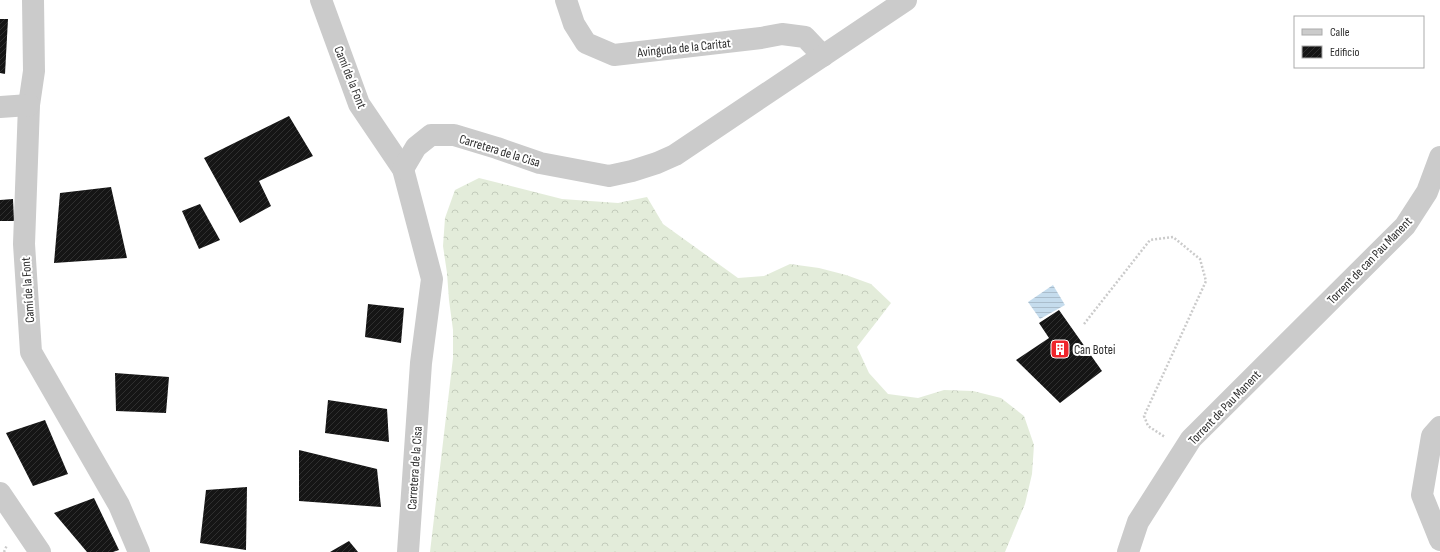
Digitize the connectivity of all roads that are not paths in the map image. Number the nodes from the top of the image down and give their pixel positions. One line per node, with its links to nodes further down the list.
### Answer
1 (34, 0): 6 (street, Camí de la Font)
2 (321, 0): 9 (street, Camí de la Font)
3 (566, 0): 5 (street, Avinguda de la Caritat)
4 (906, 0): 5 (street, Carretera de la Cisa)
5 (823, 56): 9 (street, Carretera de la Cisa)
6 (29, 104): 7 (street); 15 (street, Camí de la Font)
7 (0, 107)
8 (1440, 157): 10 (street, Torrent de can Pau Manent)
9 (403, 169): 16 (street, Carretera de la Cisa)
10 (1279, 350): 17 (street, Torrent de Pau Manent)
11 (1440, 427): 13 (street)
12 (0, 492): 14 (street)
13 (1440, 540)
14 (40, 552)
15 (139, 552)
16 (408, 552)
17 (1128, 552)

